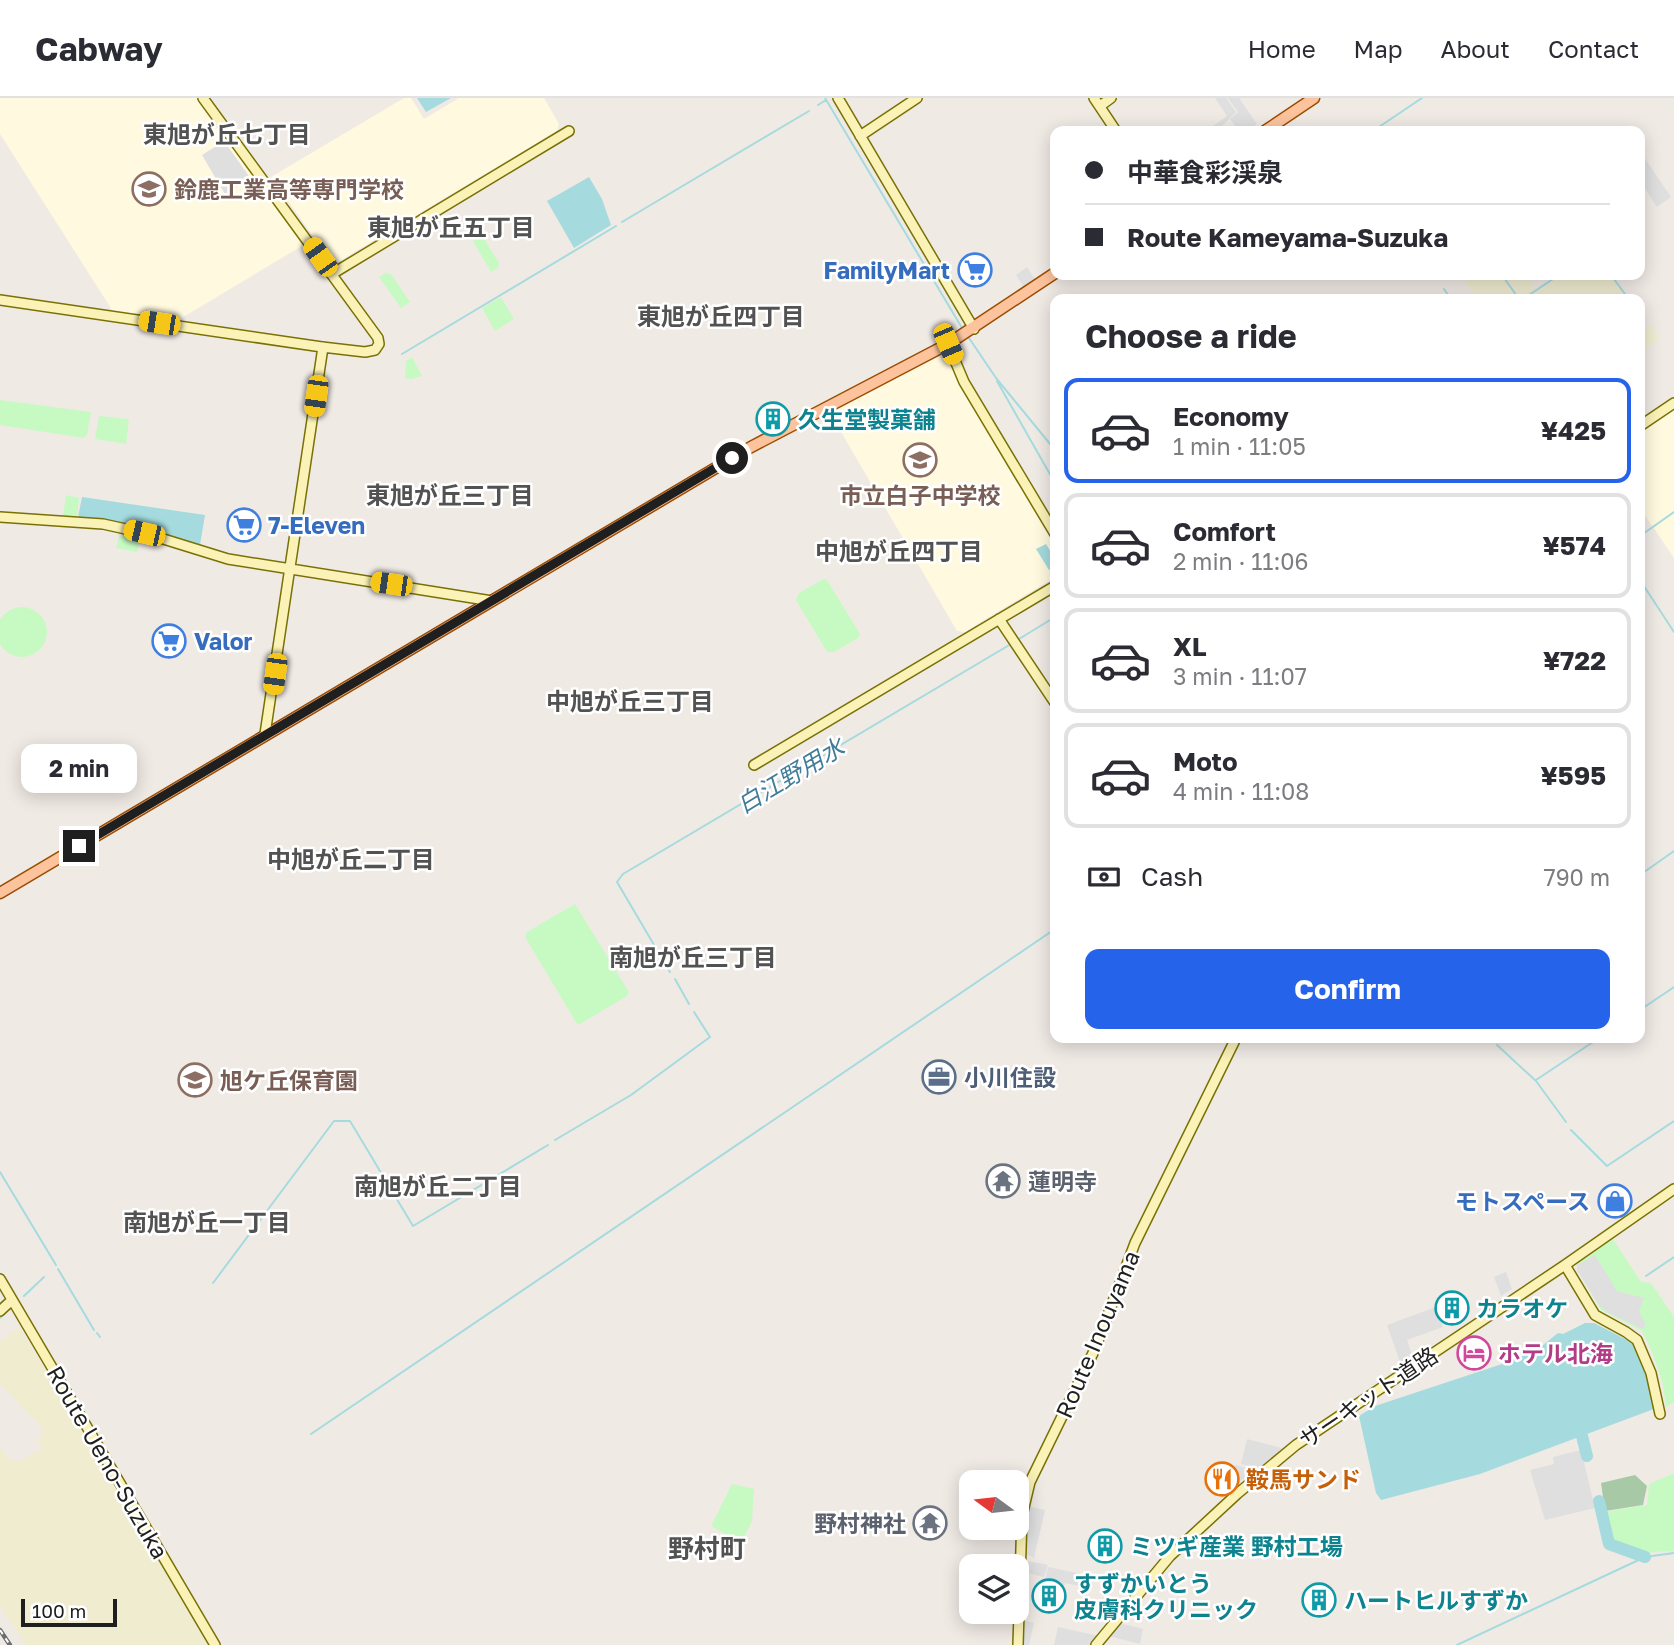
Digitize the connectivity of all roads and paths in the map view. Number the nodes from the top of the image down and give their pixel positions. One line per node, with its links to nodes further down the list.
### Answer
1 (203, 98): 11 (street)
2 (838, 98): 10 (street)
3 (917, 98): 10 (street)
4 (1111, 98): 6 (street)
5 (1314, 98): 8 (main road)
6 (1097, 102): 7 (street)
7 (1113, 126)
8 (1272, 126)
9 (569, 131): 11 (street)
10 (860, 136): 14 (street)
11 (332, 274): 16 (street)
12 (1050, 276): 14 (main road)
13 (0, 300): 16 (street)
14 (974, 329): 15 (main road)
15 (948, 344): 20 (street); 23 (main road)
16 (323, 347): 21 (street)
17 (1674, 404): 18 (street)
18 (1645, 423)
19 (0, 517): 21 (street)
20 (1050, 526)
21 (290, 569): 23 (street); 26 (street)
22 (1050, 589): 24 (street)
23 (492, 601): 26 (main road)
24 (999, 619): 25 (street); 27 (street)
25 (1050, 695)
26 (265, 734): 28 (main road)
27 (754, 765)
28 (0, 893)
29 (1234, 1043): 37 (street, Route Inouyama)
30 (1674, 1189): 31 (street, サーキット道路)
31 (1565, 1265): 35 (street); 38 (street, サーキット道路)
32 (0, 1279): 33 (street, Route Ueno-Suzuka)
33 (12, 1300): 34 (street); 36 (street, Route Ueno-Suzuka)
34 (0, 1311)
35 (1660, 1414)
36 (215, 1645)
37 (1018, 1645)
38 (1096, 1645)

